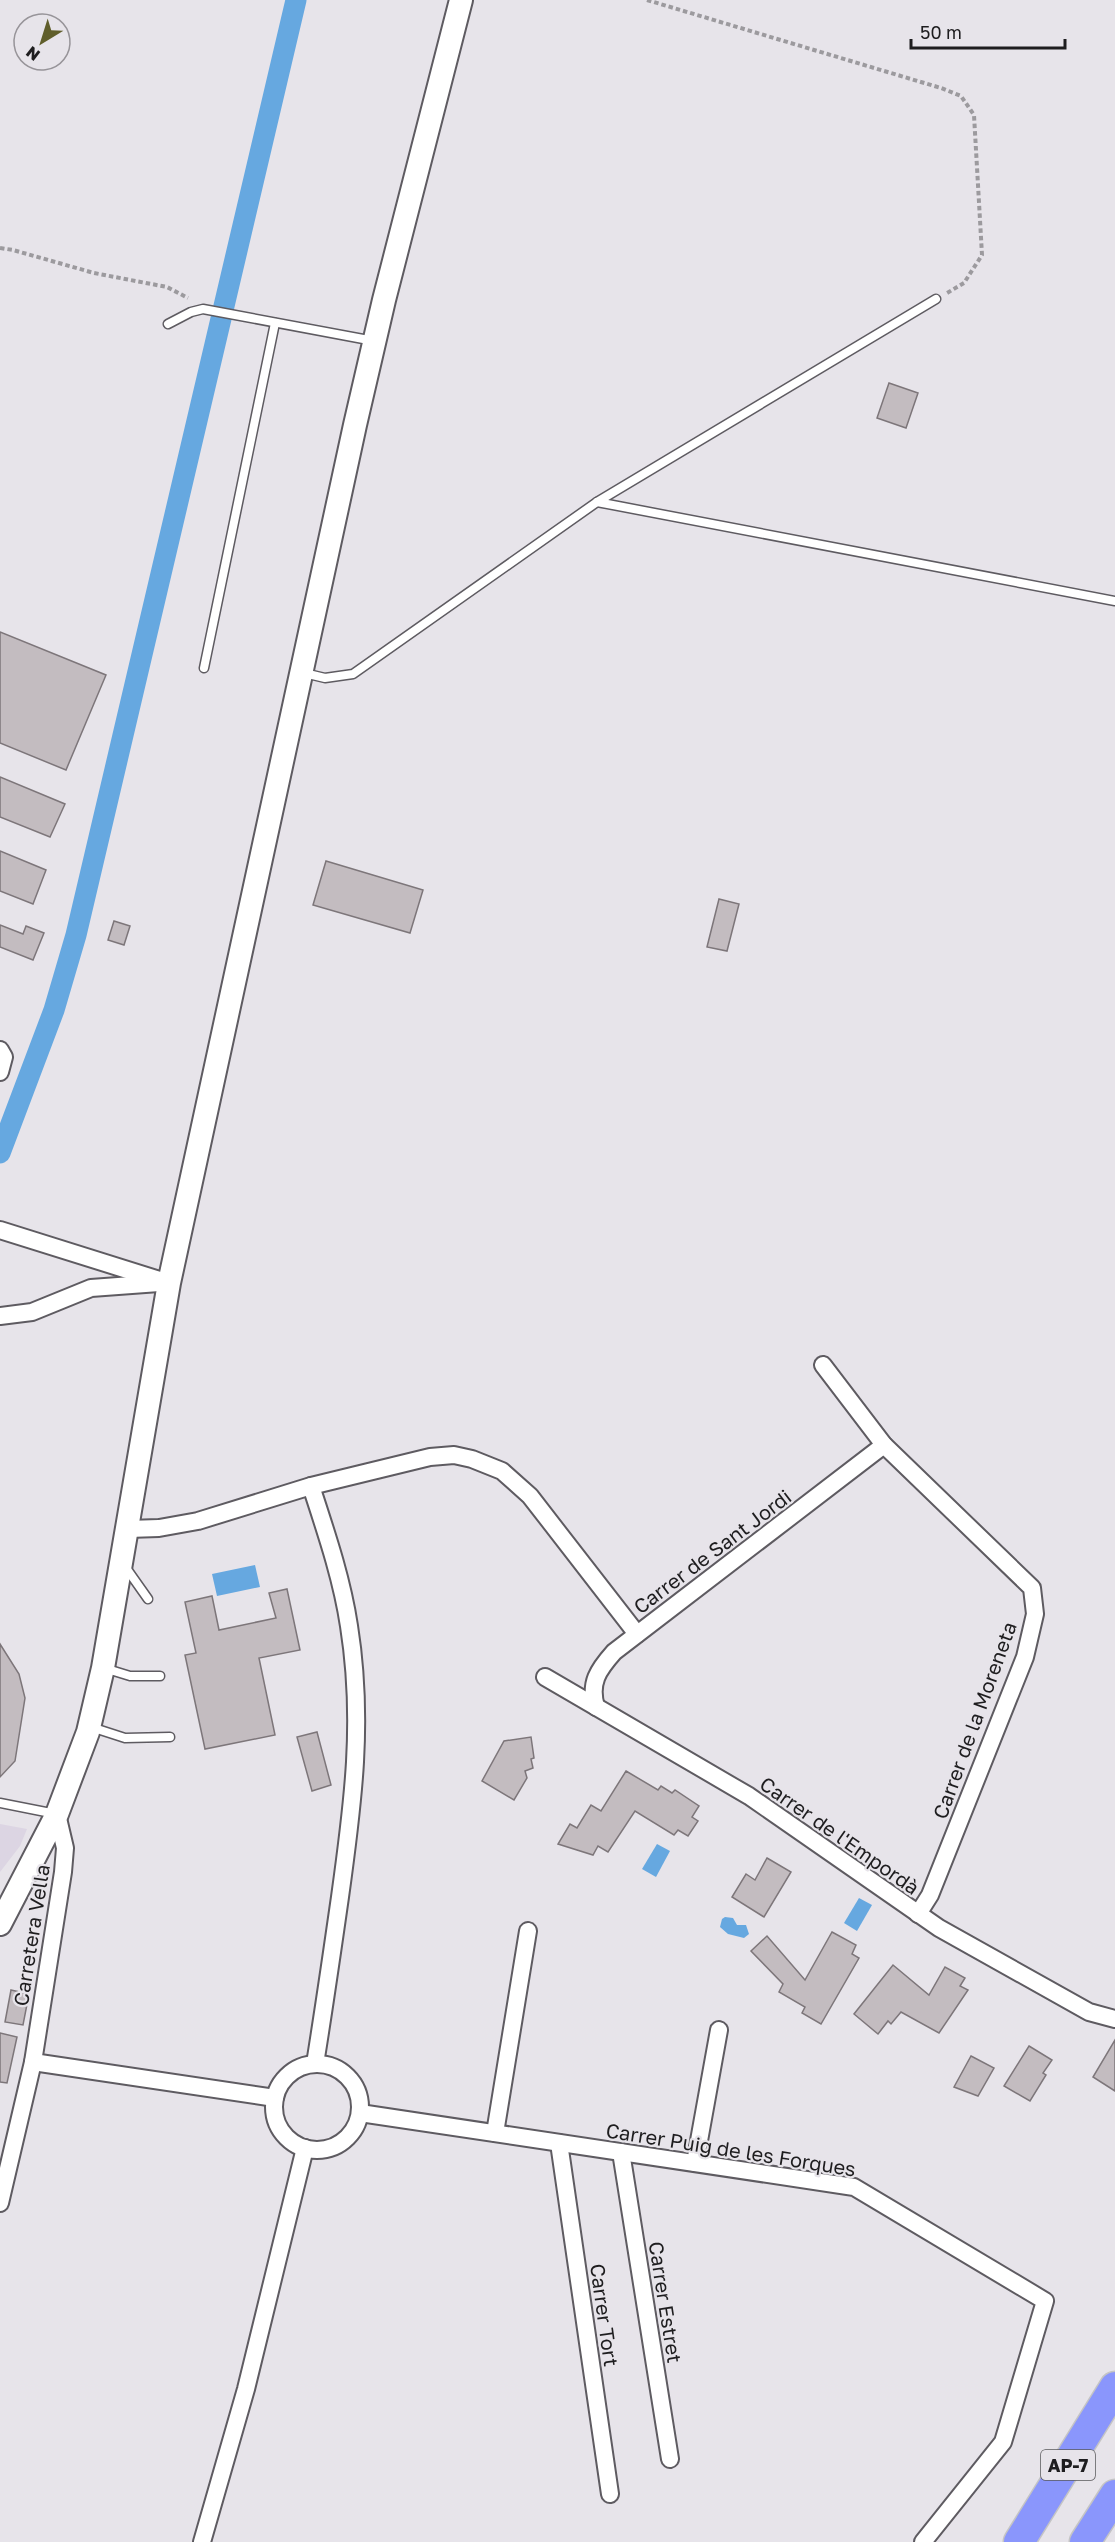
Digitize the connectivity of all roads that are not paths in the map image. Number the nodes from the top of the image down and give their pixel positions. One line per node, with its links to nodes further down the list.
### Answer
1 (461, 0): 5 (main road)
2 (936, 299): 6 (lane)
3 (276, 323): 4 (lane); 5 (lane); 8 (lane)
4 (168, 324)
5 (374, 341): 9 (main road)
6 (597, 502): 7 (lane); 9 (lane)
7 (1115, 601)
8 (204, 668)
9 (300, 672): 13 (main road)
10 (0, 1050): 11 (street)
11 (0, 1072)
12 (0, 1230): 13 (street)
13 (169, 1283): 14 (street); 18 (main road)
14 (0, 1316)
15 (823, 1365): 16 (street, Carrer de la Moreneta)
16 (884, 1445): 21 (street, Carrer de Sant Jordi); 32 (street, Carrer de la Moreneta)
17 (311, 1486): 18 (street); 21 (street); 38 (street)
18 (128, 1529): 19 (main road)
19 (122, 1563): 20 (lane); 22 (main road)
20 (148, 1599)
21 (637, 1634): 25 (street, Carrer de Sant Jordi)
22 (104, 1668): 23 (lane); 26 (main road)
23 (160, 1676)
24 (545, 1677): 25 (street, Carrer de l'Empordà)
25 (596, 1707): 32 (street, Carrer de l'Empordà)
26 (89, 1727): 27 (lane); 29 (main road)
27 (170, 1737)
28 (0, 1803): 29 (lane)
29 (57, 1814): 30 (main road); 37 (street, Carretera Vella)
30 (40, 1844): 31 (main road); 33 (main road)
31 (0, 1892)
32 (918, 1914): 35 (street, Carrer de l'Empordà)
33 (0, 1924)
34 (528, 1931): 41 (street)
35 (1115, 2019)
36 (719, 2030): 45 (street)
37 (33, 2062): 39 (street); 46 (street, Carretera Vella)
38 (315, 2064): 39 (street); 40 (street)
39 (275, 2098): 43 (street)
40 (360, 2113): 41 (street, Carrer Puig de les Forques); 43 (street)
41 (495, 2133): 42 (street, Carrer Puig de les Forques)
42 (559, 2143): 44 (street, Carrer Puig de les Forques); 49 (street, Carrer Tort)
43 (305, 2148): 51 (street)
44 (621, 2152): 45 (street, Carrer Puig de les Forques); 48 (street, Carrer Estret)
45 (695, 2163): 52 (street, Carrer Puig de les Forques)
46 (0, 2203)
47 (1115, 2387): 53 (highway, AP-7)
48 (670, 2459)
49 (610, 2494)
50 (1115, 2495): 54 (highway, AP-7)
51 (202, 2542)
52 (923, 2542)
53 (1019, 2542)
54 (1085, 2542)

